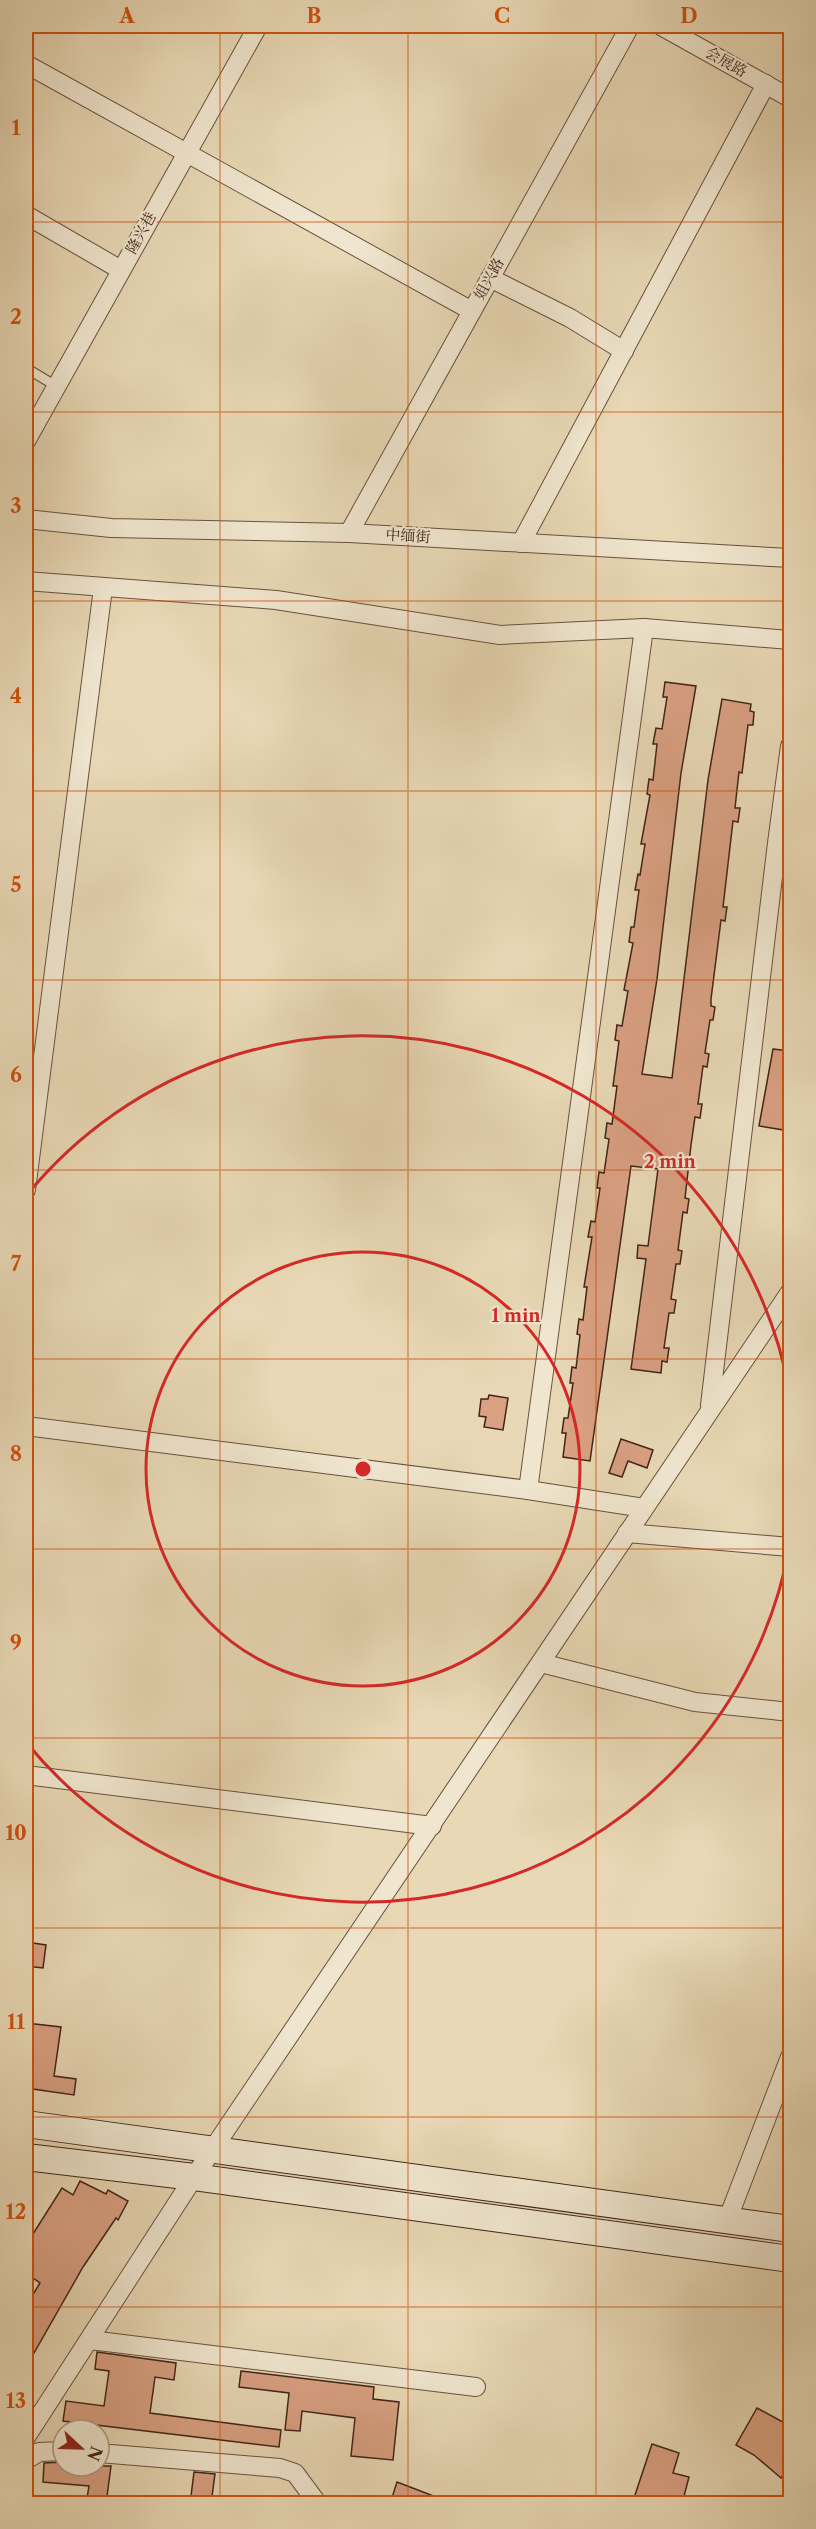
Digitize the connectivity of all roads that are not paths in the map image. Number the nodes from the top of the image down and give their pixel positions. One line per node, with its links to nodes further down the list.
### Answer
1 (258, 26): 7 (street, 隆兴巷)
2 (630, 26): 10 (street, 姐兴路)
3 (661, 26): 5 (street, 会展路)
4 (26, 64): 7 (street)
5 (766, 84): 6 (street, 会展路); 12 (street)
6 (790, 98)
7 (186, 153): 9 (street, 隆兴巷); 11 (street)
8 (26, 215): 9 (street)
9 (121, 270): 14 (street, 隆兴巷)
10 (490, 278): 11 (street, 姐兴路); 12 (street)
11 (472, 310): 17 (street, 姐兴路)
12 (624, 351): 18 (street)
13 (26, 368): 14 (lane)
14 (56, 386): 15 (street, 隆兴巷)
15 (26, 441)
16 (26, 519): 17 (street, 中缅街)
17 (349, 533): 18 (street, 中缅街)
18 (521, 543): 19 (street, 中缅街)
19 (790, 558)
20 (26, 581): 21 (street)
21 (104, 588): 22 (street); 26 (street)
22 (644, 628): 23 (street); 30 (street)
23 (790, 640)
24 (790, 746): 25 (street)
25 (784, 843): 28 (street)
26 (26, 1190)
27 (790, 1292): 28 (street)
28 (710, 1409): 31 (street)
29 (26, 1426): 30 (street)
30 (528, 1490): 31 (street)
31 (644, 1508): 32 (street)
32 (627, 1533): 33 (street); 34 (street)
33 (790, 1547)
34 (541, 1663): 35 (street); 37 (street)
35 (790, 1712)
36 (26, 1775): 37 (street)
37 (432, 1826): 40 (street)
38 (790, 2057): 43 (street)
39 (26, 2124): 40 (street)
40 (213, 2151): 42 (street); 43 (street)
41 (26, 2157): 42 (street)
42 (194, 2178): 45 (street); 46 (street)
43 (727, 2221): 44 (street)
44 (790, 2229)
45 (790, 2259)
46 (90, 2340): 47 (street); 48 (street)
47 (476, 2387)
48 (34, 2414): 49 (street)
49 (26, 2437)
50 (51, 2452): 52 (street)
51 (111, 2454): 53 (street)
52 (26, 2460)
53 (318, 2504)

